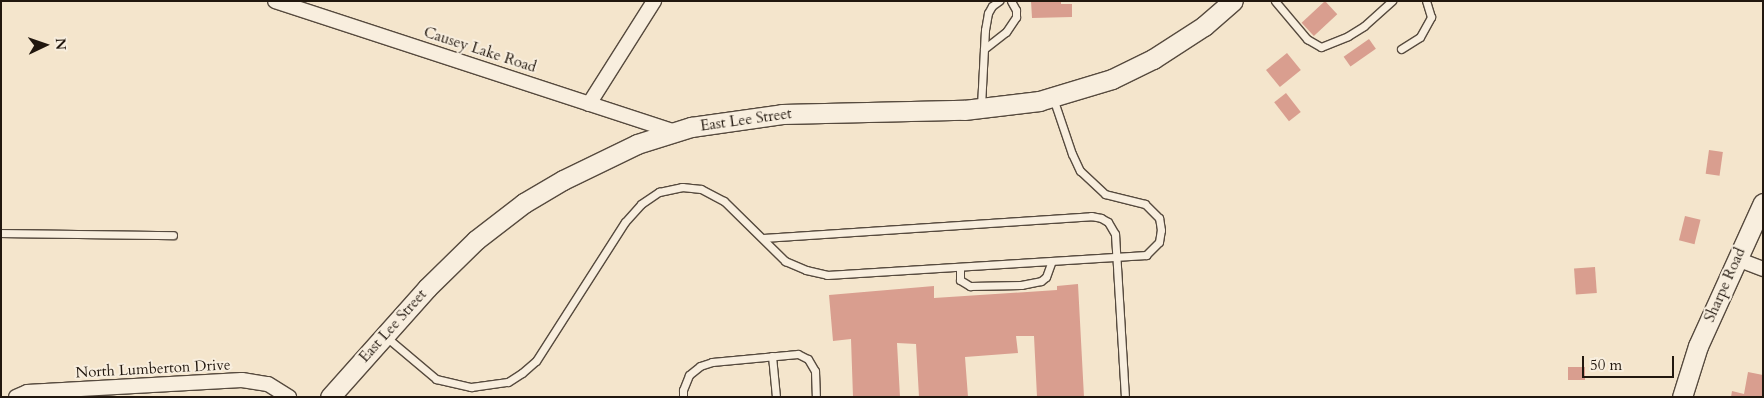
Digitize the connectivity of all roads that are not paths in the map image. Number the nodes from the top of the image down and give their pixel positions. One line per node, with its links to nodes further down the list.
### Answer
1 (275, 1): 12 (street, Causey Lake Road)
2 (654, 1): 12 (street)
3 (999, 1): 9 (lane)
4 (1011, 1): 9 (lane)
5 (1233, 1): 11 (street, East Lee Street)
6 (1275, 1): 7 (lane)
7 (1392, 1)
8 (1426, 1): 10 (lane)
9 (984, 49): 13 (lane)
10 (1401, 49)
11 (1053, 98): 13 (street, East Lee Street); 19 (lane)
12 (589, 104): 14 (street, Causey Lake Road)
13 (981, 109): 14 (street, East Lee Street)
14 (675, 132): 24 (street, East Lee Street)
15 (1763, 203): 20 (street, Sharpe Road)
16 (1, 233): 17 (lane)
17 (173, 235)
18 (763, 238): 19 (lane); 22 (lane); 24 (lane)
19 (1117, 258): 21 (lane); 32 (lane)
20 (1737, 259): 23 (street); 33 (street, Sharpe Road)
21 (1051, 262): 22 (lane); 22 (lane)
22 (960, 268)
23 (1763, 270)
24 (385, 335): 28 (street, East Lee Street)
25 (772, 356): 29 (lane); 30 (lane); 31 (lane)
26 (16, 397): 27 (street, North Lumberton Drive)
27 (289, 397)
28 (330, 397)
29 (683, 397)
30 (776, 397)
31 (816, 397)
32 (1125, 397)
33 (1682, 397)

